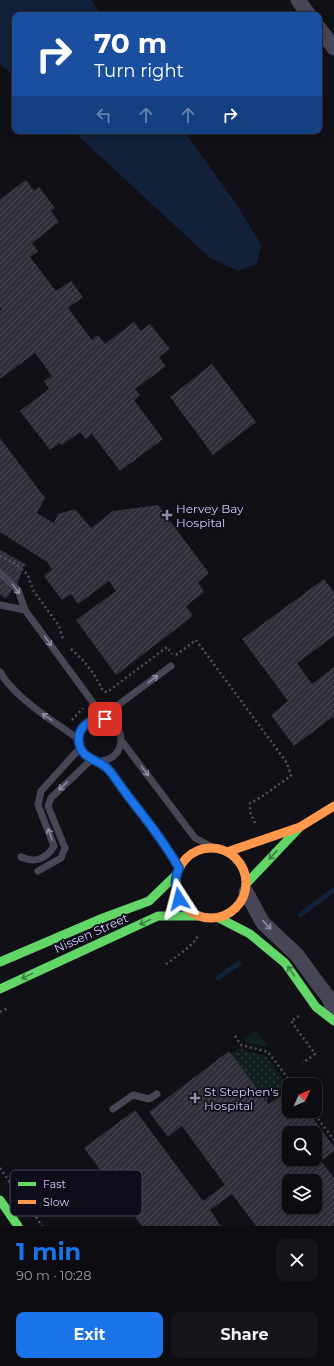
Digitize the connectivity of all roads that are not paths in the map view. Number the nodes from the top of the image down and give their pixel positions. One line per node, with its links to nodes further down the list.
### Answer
1 (298, 0): 2 (street)
2 (307, 12)
3 (322, 32): 4 (street)
4 (334, 48)
5 (0, 573): 7 (lane, one-way to 7)
6 (0, 605): 7 (lane)
7 (25, 610): 10 (lane, one-way to 10)
8 (171, 666): 10 (lane, one-way to 8)
9 (0, 672): 11 (lane, one-way to 9)
10 (104, 718): 11 (lane); 12 (lane)
11 (79, 739): 13 (lane)
12 (121, 740): 14 (lane); 17 (lane, one-way to 17)
13 (80, 748): 14 (lane); 19 (lane, one-way to 13)
14 (94, 760): 20 (lane, one-way to 20); 21 (lane)
15 (334, 806): 16 (street)
16 (300, 827): 18 (street); 22 (street, one-way to 22)
17 (214, 848): 18 (street); 21 (street)
18 (227, 852): 22 (street)
19 (21, 857)
20 (38, 871)
21 (177, 872): 23 (street); 25 (street, Nissen Street)
22 (246, 888): 24 (street); 26 (street, one-way to 26)
23 (196, 916): 24 (street); 27 (street, Nissen Street, one-way to 27)
24 (219, 918): 28 (street, one-way to 24)
25 (0, 962)
26 (318, 984): 28 (lane); 29 (street)
27 (0, 989)
28 (306, 992): 30 (street)
29 (334, 1014)
30 (334, 1021)
31 (157, 1094): 32 (lane)
32 (113, 1109)
33 (0, 1200): 34 (street)
34 (10, 1214)
35 (11, 1216): 36 (street)
36 (18, 1226)

